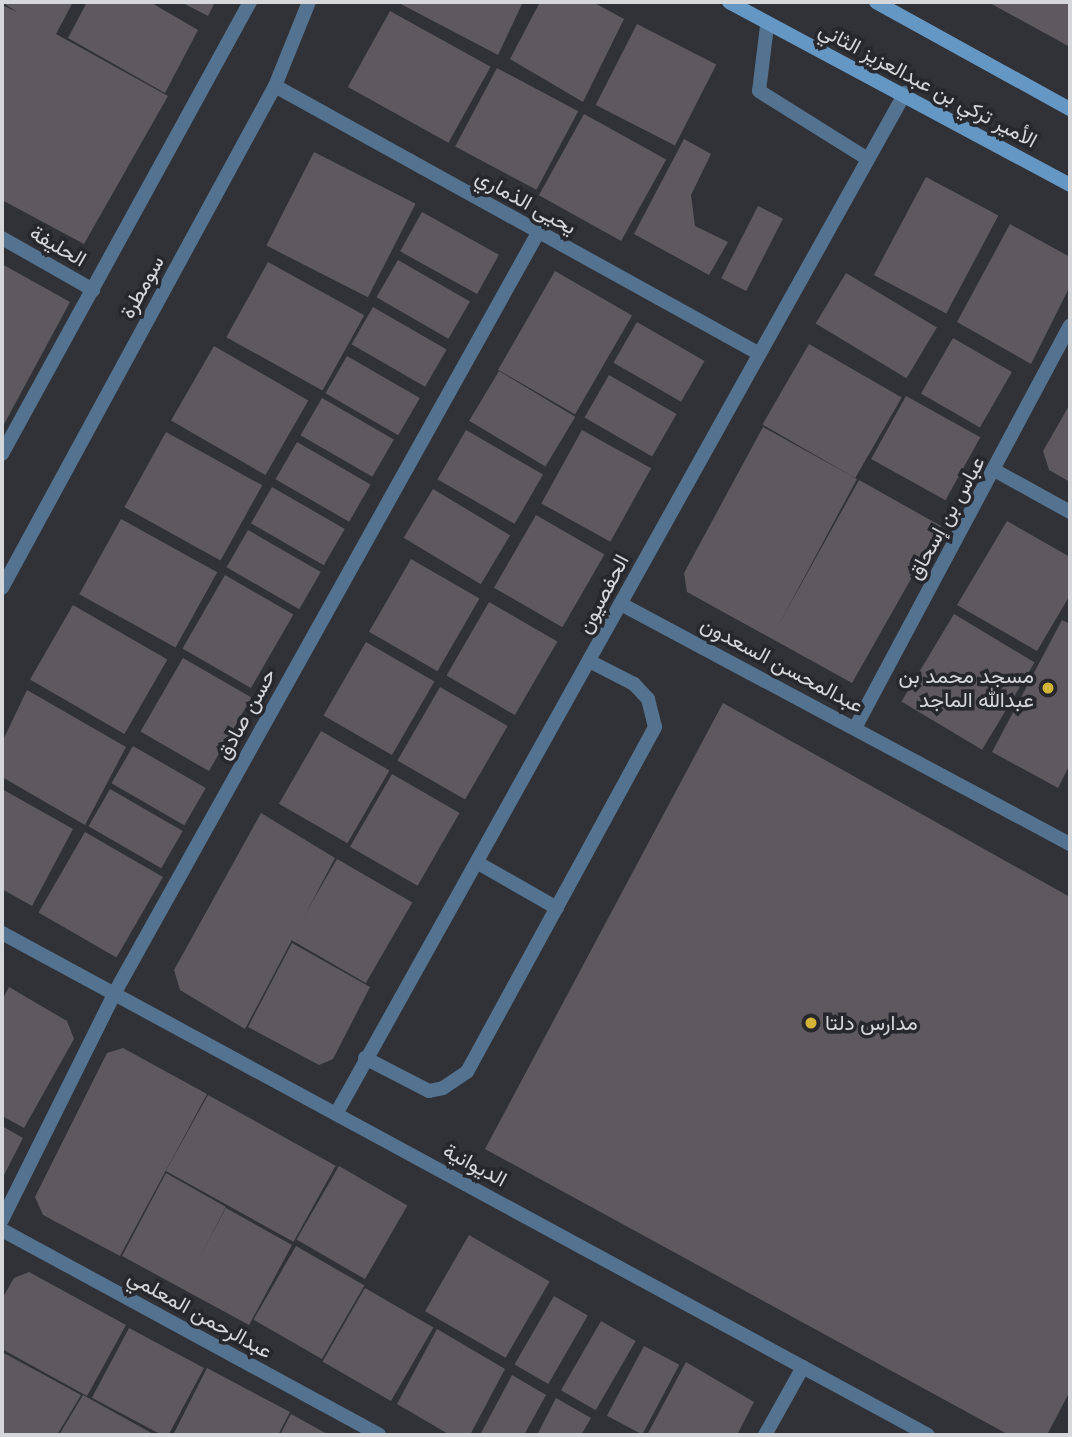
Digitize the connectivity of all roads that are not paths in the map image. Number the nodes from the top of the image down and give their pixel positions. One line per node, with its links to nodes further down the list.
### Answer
1 (250, 2): 15 (street, سومطرة)
2 (309, 2): 8 (street, سومطرة)
3 (729, 2): 6 (street, الأمير تركي بن عبدالعزيز الثاني)
4 (741, 2): 6 (street)
5 (876, 2): 10 (street)
6 (755, 16): 7 (street, الأمير تركي بن عبدالعزيز الثاني)
7 (767, 26): 9 (street, الأمير تركي بن عبدالعزيز الثاني); 11 (street)
8 (275, 86): 13 (street, يحيى الذماري); 21 (street, سومطرة)
9 (905, 93): 11 (street, الحفصيون); 12 (street, الأمير تركي بن عبدالعزيز الثاني)
10 (1070, 109)
11 (868, 159): 17 (street, الحفصيون)
12 (1070, 185)
13 (538, 233): 17 (street, يحيى الذماري); 29 (street, حسن صادق)
14 (2, 238): 15 (street, الحليفة)
15 (93, 290): 18 (street, سومطرة)
16 (1070, 326): 19 (street, عباس بن إسحاق)
17 (758, 353): 22 (street, الحفصيون)
18 (2, 454)
19 (996, 471): 20 (street); 24 (street, عباس بن إسحاق)
20 (1070, 512)
21 (2, 588)
22 (621, 604): 23 (street, الحفصيون); 24 (street, عبدالمحسن السعدون)
23 (591, 663): 26 (street, الحفصيون); 27 (street)
24 (855, 728): 25 (street, عبدالمحسن السعدون)
25 (1070, 844)
26 (478, 863): 27 (street); 30 (street, الحفصيون)
27 (556, 908): 30 (street)
28 (2, 933): 29 (street, الديوانية)
29 (114, 993): 31 (street, الديوانية); 32 (street, حسن صادق)
30 (365, 1058): 31 (street, الحفصيون)
31 (336, 1114): 34 (street, الديوانية)
32 (2, 1220)
33 (2, 1230): 35 (street, عبدالرحمن المعلمي)
34 (803, 1367): 36 (street); 37 (street, الديوانية)
35 (379, 1435)
36 (765, 1435)
37 (928, 1435)

